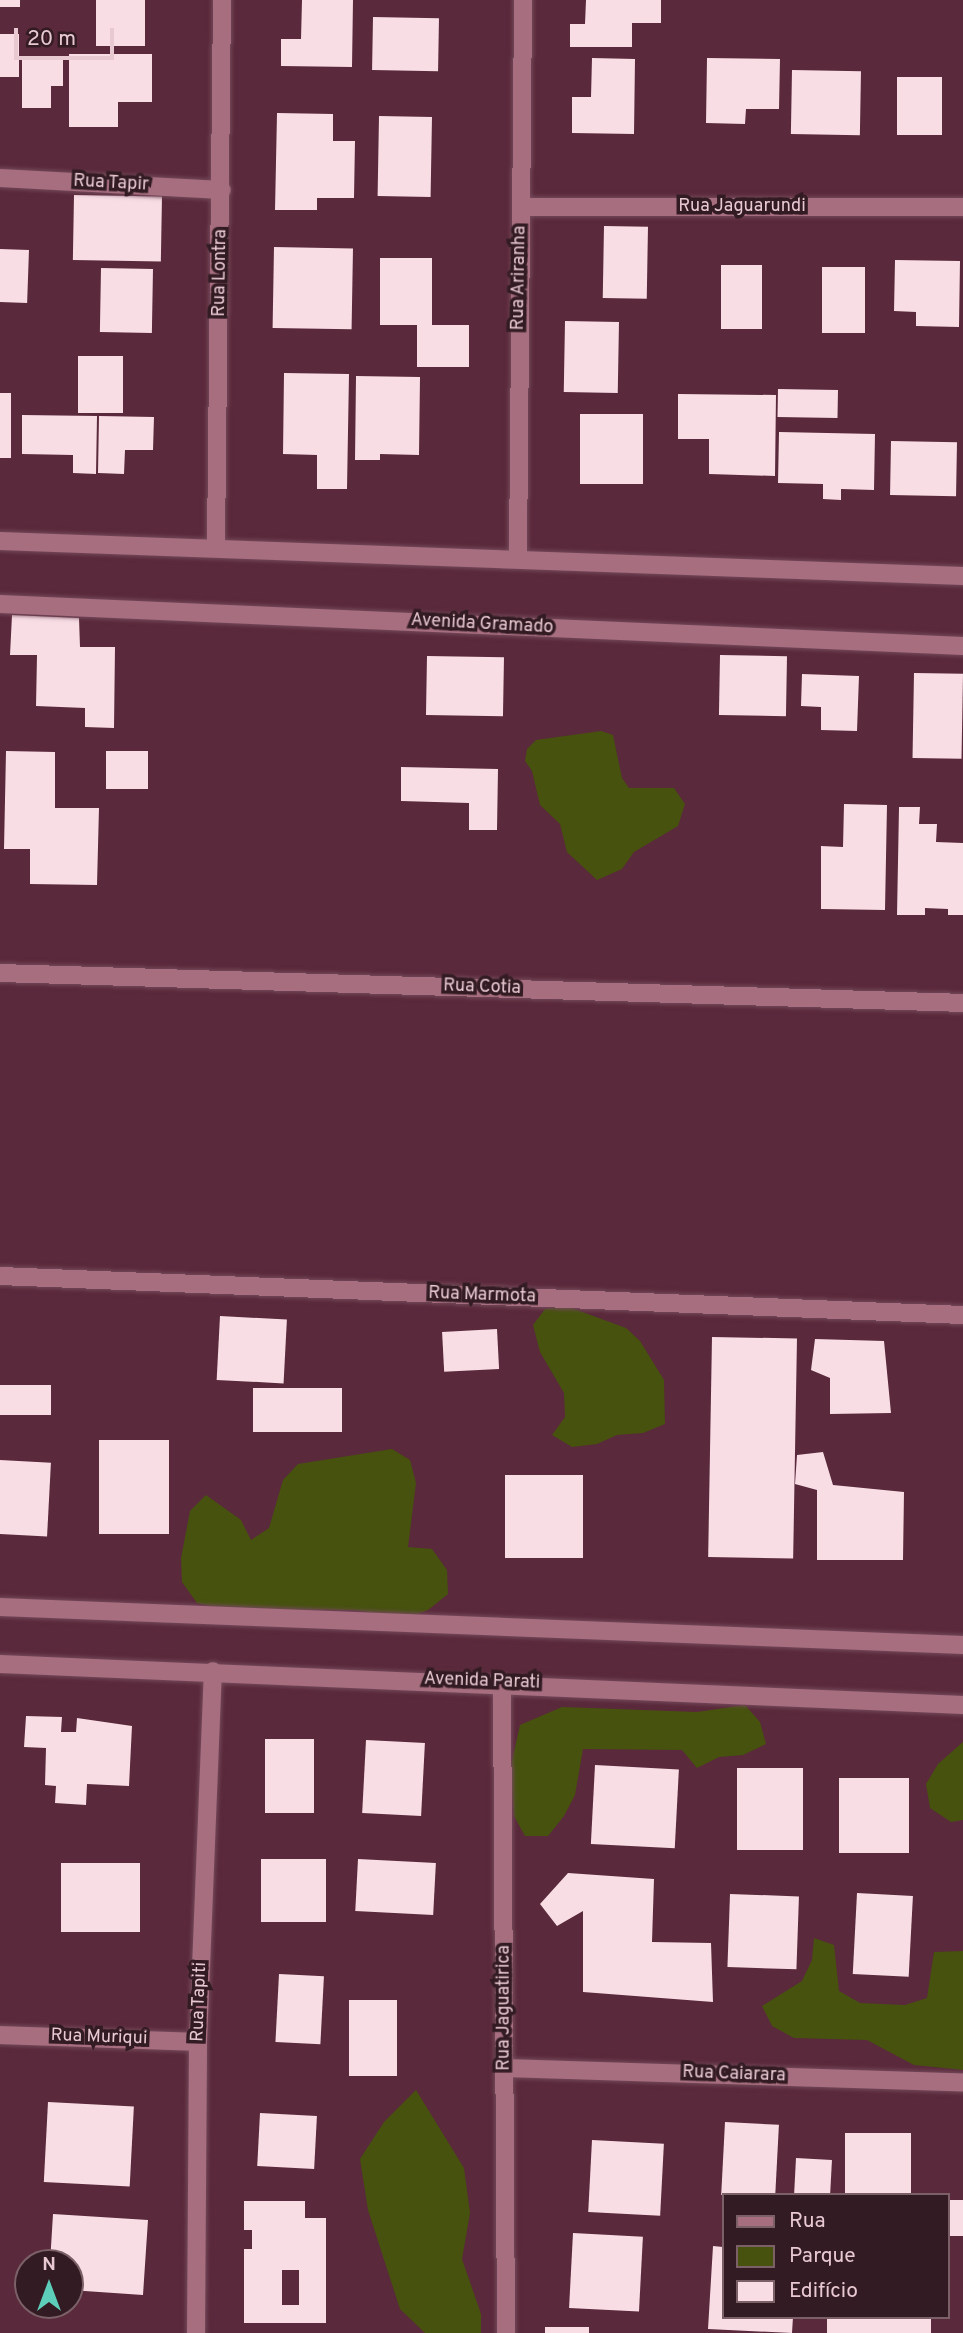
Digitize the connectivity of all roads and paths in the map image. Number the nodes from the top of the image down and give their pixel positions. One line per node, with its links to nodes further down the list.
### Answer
1 (222, 0): 4 (street, Rua Lontra)
2 (523, 0): 5 (street, Rua Ariranha)
3 (0, 178): 4 (street, Rua Tapir)
4 (222, 190): 8 (street, Rua Lontra)
5 (521, 206): 6 (street, Rua Jaguarundi); 9 (street, Rua Ariranha)
6 (963, 206)
7 (0, 541): 8 (street)
8 (216, 545): 9 (street)
9 (518, 556): 10 (street)
10 (963, 576)
11 (0, 604): 12 (street, Avenida Gramado)
12 (963, 646)
13 (0, 973): 14 (street, Rua Cotia)
14 (963, 1003)
15 (0, 1276): 16 (street, Rua Marmota)
16 (963, 1315)
17 (0, 1607): 18 (street)
18 (963, 1645)
19 (0, 1664): 20 (street, Avenida Parati)
20 (213, 1671): 21 (street, Avenida Parati); 24 (street, Rua Tapiti)
21 (502, 1682): 22 (street, Avenida Parati); 25 (street, Rua Jaguatirica)
22 (963, 1705)
23 (0, 2035): 24 (street, Rua Muriqui)
24 (198, 2042): 27 (street, Rua Tapiti)
25 (506, 2068): 26 (street, Rua Caiarara); 28 (street, Rua Jaguatirica)
26 (963, 2082)
27 (196, 2333)
28 (506, 2333)

